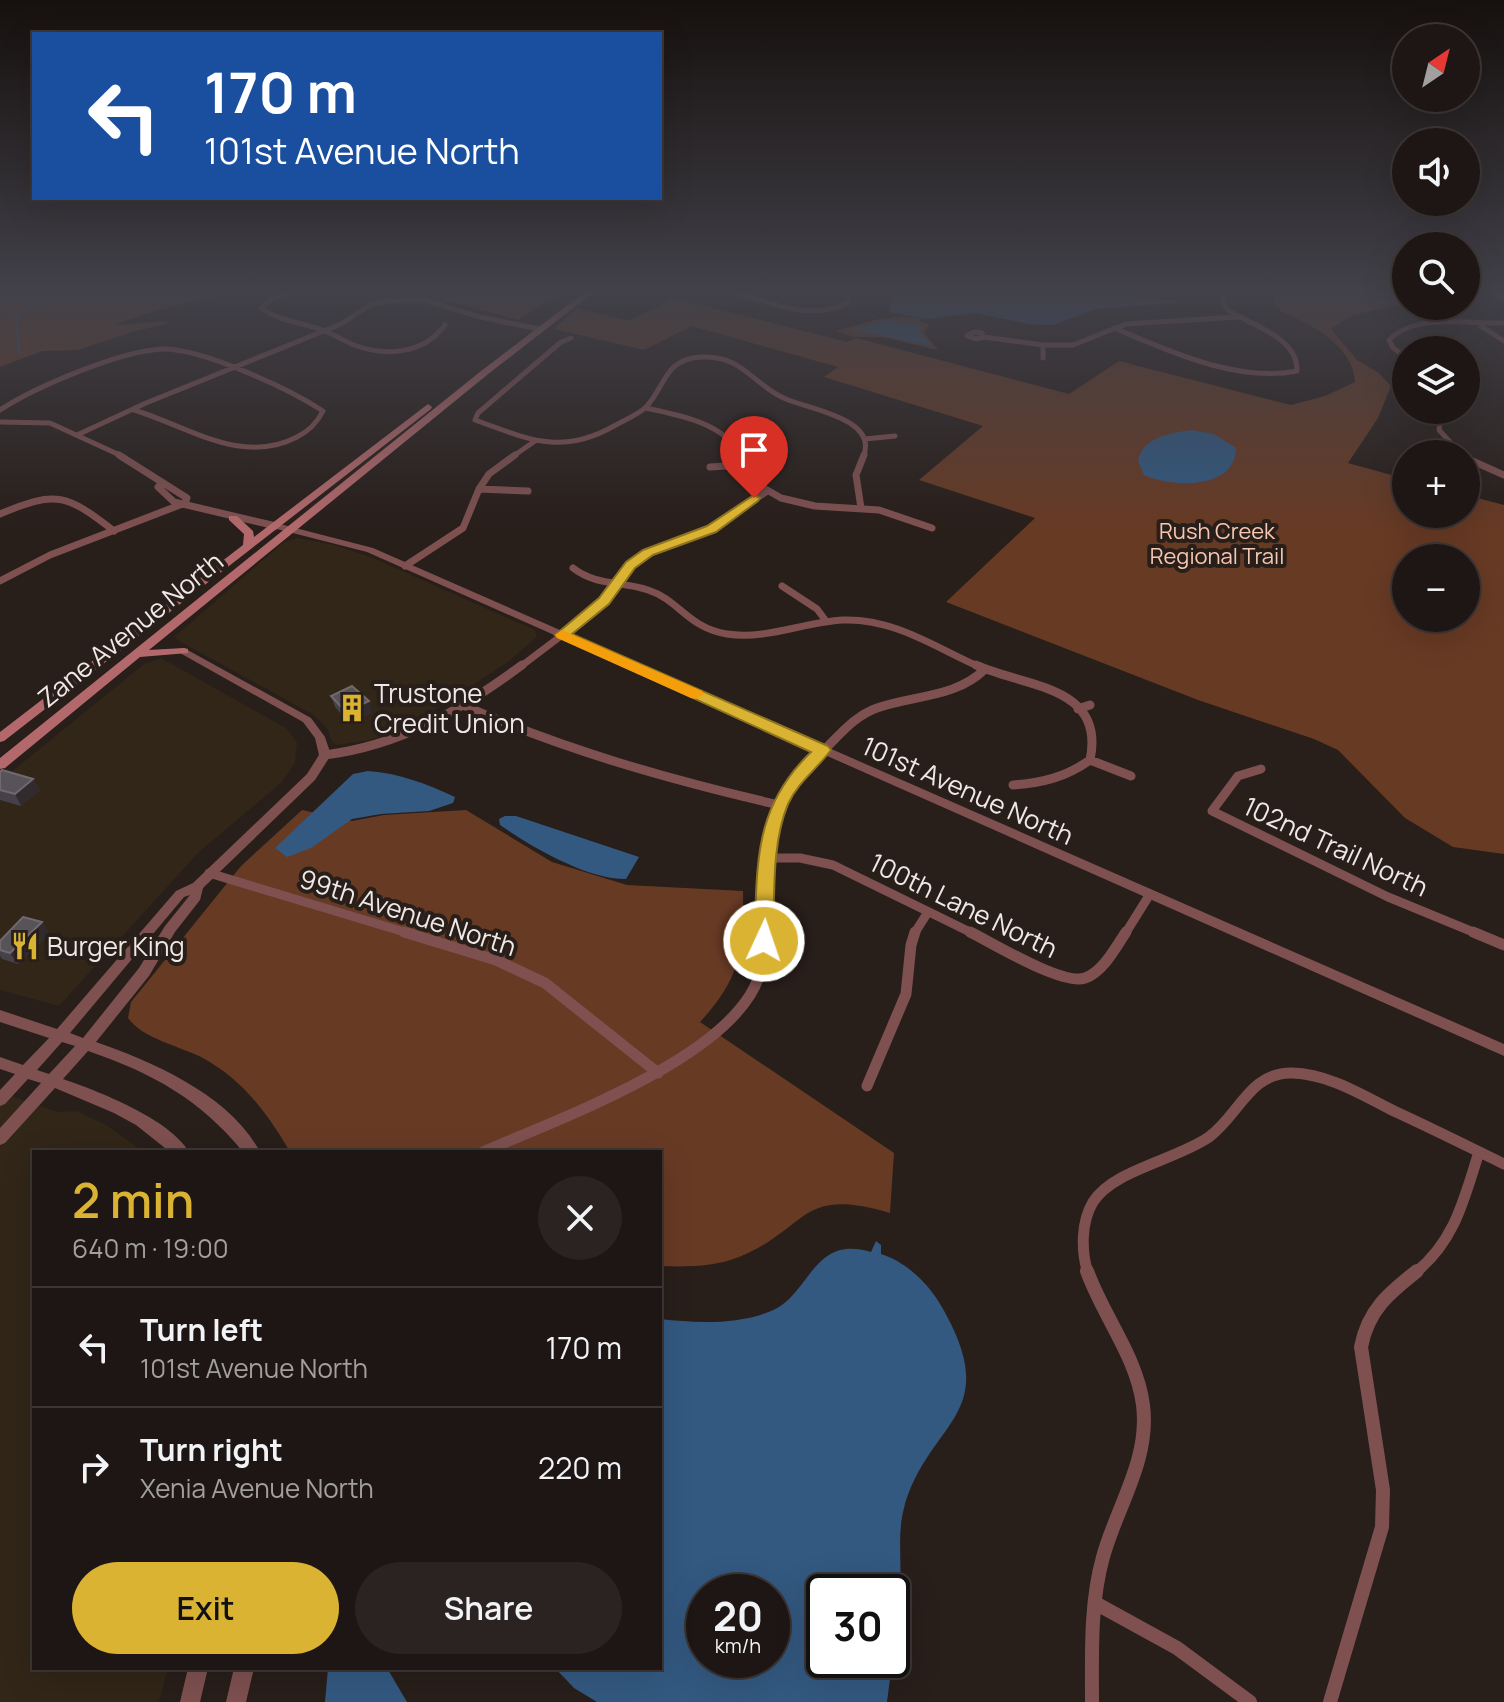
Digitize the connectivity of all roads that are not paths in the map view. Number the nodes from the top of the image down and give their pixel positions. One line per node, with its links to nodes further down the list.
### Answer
1 (92, 370): 12 (street)
2 (227, 370): 13 (street)
3 (234, 370): 13 (street)
4 (479, 370): 30 (main road, Zane Avenue North)
5 (482, 370): 32 (main road, Zane Avenue North)
6 (528, 370): 18 (street)
7 (669, 370): 11 (street)
8 (749, 370): 17 (street)
9 (1248, 370): 10 (street)
10 (1295, 370)
11 (645, 408): 18 (street); 20 (street)
12 (0, 410)
13 (134, 410): 15 (street)
14 (0, 422): 15 (street, 101st Avenue North)
15 (77, 435): 26 (street, 101st Avenue North)
16 (895, 436): 17 (street)
17 (865, 439): 27 (street)
18 (535, 441): 23 (street)
19 (1480, 464): 22 (street)
20 (743, 465): 21 (street); 25 (street)
21 (710, 467)
22 (1504, 475)
23 (479, 489): 24 (street); 35 (street)
24 (528, 491)
25 (767, 491): 27 (street); 38 (street)
26 (185, 503): 29 (street, 101st Avenue North); 33 (street)
27 (861, 508): 31 (street)
28 (0, 514): 33 (street)
29 (233, 518): 30 (street, 101st Avenue North); 34 (main road)
30 (276, 526): 32 (street, 101st Avenue North); 34 (main road, Zane Avenue North)
31 (932, 528)
32 (290, 529): 35 (street, 101st Avenue North); 41 (main road, Zane Avenue North)
33 (114, 531): 37 (street)
34 (248, 548): 49 (main road, Zane Avenue North)
35 (405, 566): 42 (street, 101st Avenue North)
36 (573, 568): 38 (street)
37 (0, 581)
38 (616, 585): 40 (street); 42 (street)
39 (782, 586): 40 (street)
40 (826, 621): 45 (street)
41 (169, 630): 43 (main road); 44 (main road, Zane Avenue North)
42 (562, 635): 46 (street); 50 (street, 101st Avenue North)
43 (184, 651): 44 (main road); 51 (street)
44 (140, 654): 53 (main road, Zane Avenue North)
45 (985, 669): 48 (street); 50 (street)
46 (463, 705): 51 (street); 57 (street)
47 (1090, 705): 48 (street)
48 (1078, 709): 52 (street)
49 (0, 738)
50 (823, 750): 57 (street); 61 (street, 101st Avenue North)
51 (325, 755): 59 (street)
52 (1090, 760): 55 (street); 56 (street)
53 (0, 765)
54 (1261, 769): 63 (street, 102nd Trail North)
55 (1131, 776)
56 (1013, 785)
57 (779, 805): 58 (street)
58 (767, 858): 62 (street, 100th Lane North); 70 (street)
59 (209, 873): 60 (street); 70 (street, 99th Avenue North)
60 (197, 886): 65 (street); 66 (street)
61 (1150, 894): 62 (street, 100th Lane North); 67 (street, 101st Avenue North)
62 (928, 912): 72 (street)
63 (1504, 945)
64 (0, 1016): 65 (street)
65 (59, 1036): 66 (street); 69 (street)
66 (85, 1045): 71 (street); 76 (street)
67 (1504, 1050)
68 (0, 1063): 69 (street)
69 (26, 1072): 71 (street); 73 (street)
70 (658, 1073): 77 (street)
71 (53, 1081): 74 (street); 75 (street)
72 (867, 1086)
73 (0, 1100)
74 (0, 1138)
75 (179, 1150)
76 (250, 1150)
77 (487, 1150)
78 (1479, 1152): 79 (street); 80 (street); 87 (street)
79 (1504, 1164)
80 (1097, 1604): 85 (street); 86 (street)
81 (198, 1670): 83 (street)
82 (244, 1670): 84 (street)
83 (190, 1702)
84 (236, 1702)
85 (1092, 1702)
86 (1250, 1702)
87 (1330, 1702)

